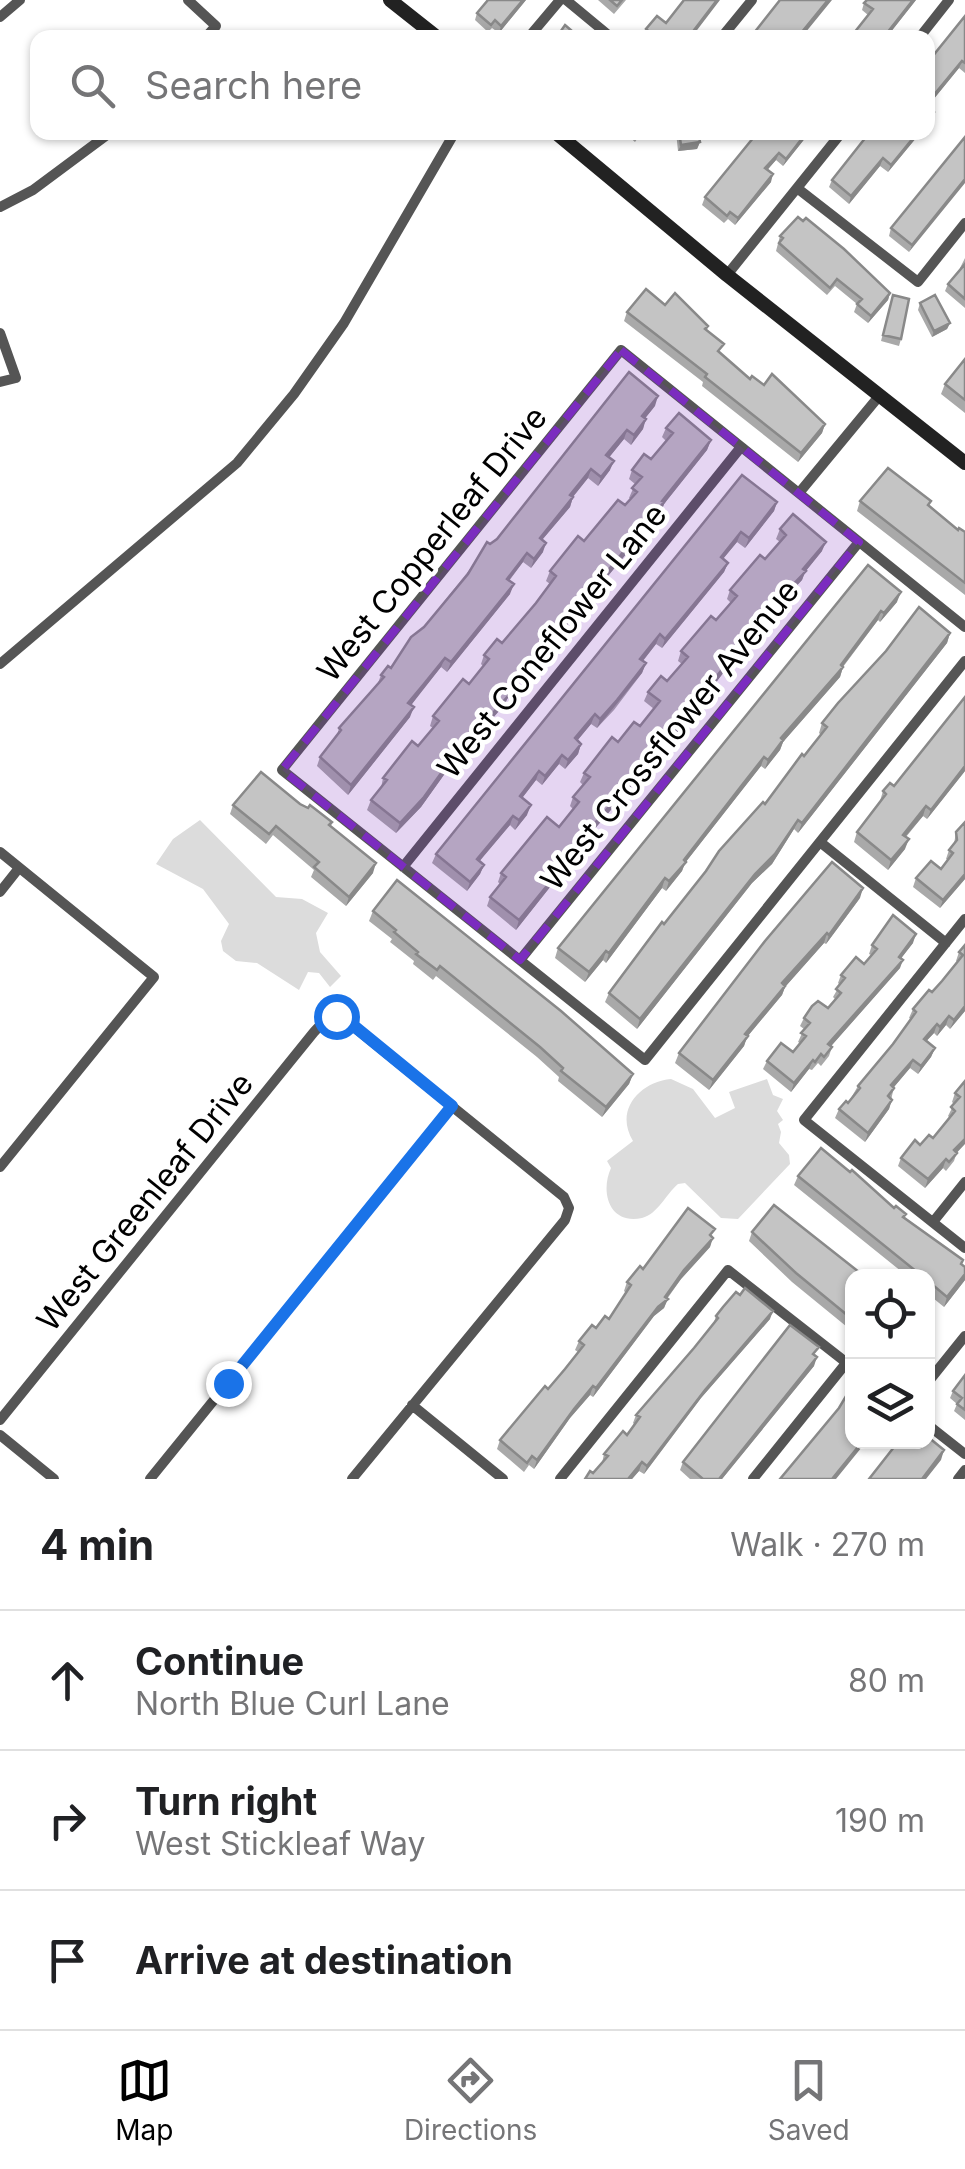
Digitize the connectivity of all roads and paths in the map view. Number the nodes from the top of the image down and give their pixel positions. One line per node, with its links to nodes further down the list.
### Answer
1 (20, 0): 7 (street)
2 (188, 0): 8 (street)
3 (390, 0): 9 (street)
4 (563, 0): 10 (street); 11 (street)
5 (752, 0): 12 (street)
6 (949, 0): 13 (street)
7 (0, 18)
8 (212, 30)
9 (428, 30)
10 (535, 30)
11 (602, 30)
12 (728, 30)
13 (925, 30)
14 (100, 140): 19 (street)
15 (450, 140): 31 (street)
16 (565, 140): 21 (street)
17 (836, 140): 18 (street)
18 (797, 188): 20 (street); 21 (street)
19 (0, 207)
20 (965, 223)
21 (727, 275): 24 (street)
22 (0, 333): 23 (street)
23 (0, 382)
24 (880, 395): 26 (street); 27 (street)
25 (741, 447): 27 (street); 34 (street, West Coneflower Lane); 34 (street, West Copperleaf Drive)
26 (965, 462)
27 (799, 493): 28 (street)
28 (860, 542): 29 (street); 39 (street, West Crossflower Avenue)
29 (965, 627)
30 (965, 661): 32 (street)
31 (0, 664)
32 (820, 842): 38 (street); 39 (street)
33 (0, 852): 35 (street)
34 (403, 867): 39 (street)
35 (19, 868): 36 (street); 41 (street)
36 (0, 892)
37 (965, 920): 38 (street)
38 (946, 943): 43 (street)
39 (520, 960)
40 (452, 1106): 49 (street); 50 (street, West Greenleaf Drive); 56 (street)
41 (0, 1168)
42 (965, 1182): 43 (street)
43 (933, 1222): 44 (street)
44 (965, 1248)
45 (965, 1336): 48 (street)
46 (845, 1360): 59 (street)
47 (845, 1370): 60 (street)
48 (935, 1373)
49 (412, 1404): 57 (street); 58 (street)
50 (0, 1420)
51 (935, 1430): 53 (street)
52 (0, 1435): 55 (street)
53 (965, 1454)
54 (965, 1470): 61 (street)
55 (54, 1479)
56 (150, 1479)
57 (352, 1479)
58 (502, 1479)
59 (560, 1479)
60 (753, 1479)
61 (958, 1479)

